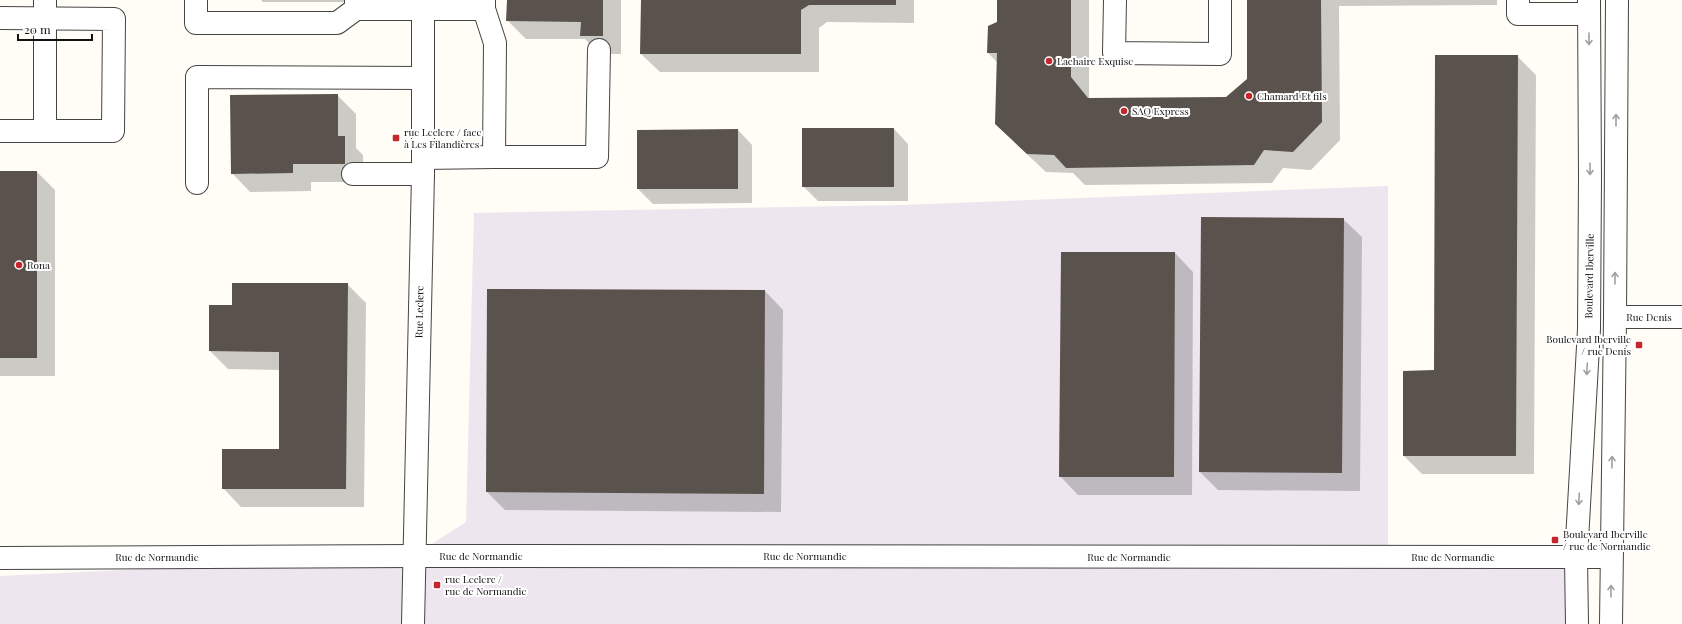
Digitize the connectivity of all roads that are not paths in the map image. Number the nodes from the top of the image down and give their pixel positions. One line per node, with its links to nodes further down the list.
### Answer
1 (196, 0): 6 (street)
2 (1114, 0): 3 (street)
3 (1220, 0)
4 (1518, 0): 9 (street)
5 (1617, 0): 20 (street, one-way to 5)
6 (356, 4): 8 (street)
7 (484, 4): 8 (street); 16 (street)
8 (423, 5): 13 (street, Rue Leclerc)
9 (1589, 7): 25 (street, Boulevard Iberville, one-way to 25)
10 (45, 9): 11 (street); 15 (street); 15 (street)
11 (0, 18)
12 (599, 50): 16 (street)
13 (422, 78): 17 (street, Rue Leclerc); 19 (street)
14 (0, 131): 15 (street)
15 (45, 131)
16 (494, 157): 17 (street)
17 (423, 166): 18 (street); 22 (street, Rue Leclerc)
18 (353, 174)
19 (197, 182)
20 (1615, 317): 21 (street, Rue Denis); 23 (street, one-way to 20)
21 (1682, 317)
22 (413, 556): 24 (street, Rue de Normandie); 25 (street, Rue de Normandie); 26 (street, Rue Leclerc)
23 (1611, 557): 25 (street, Rue de Normandie); 28 (street, one-way to 23)
24 (0, 558)
25 (1576, 558): 27 (street, Boulevard Iberville)
26 (413, 624)
27 (1577, 624)
28 (1611, 624)

